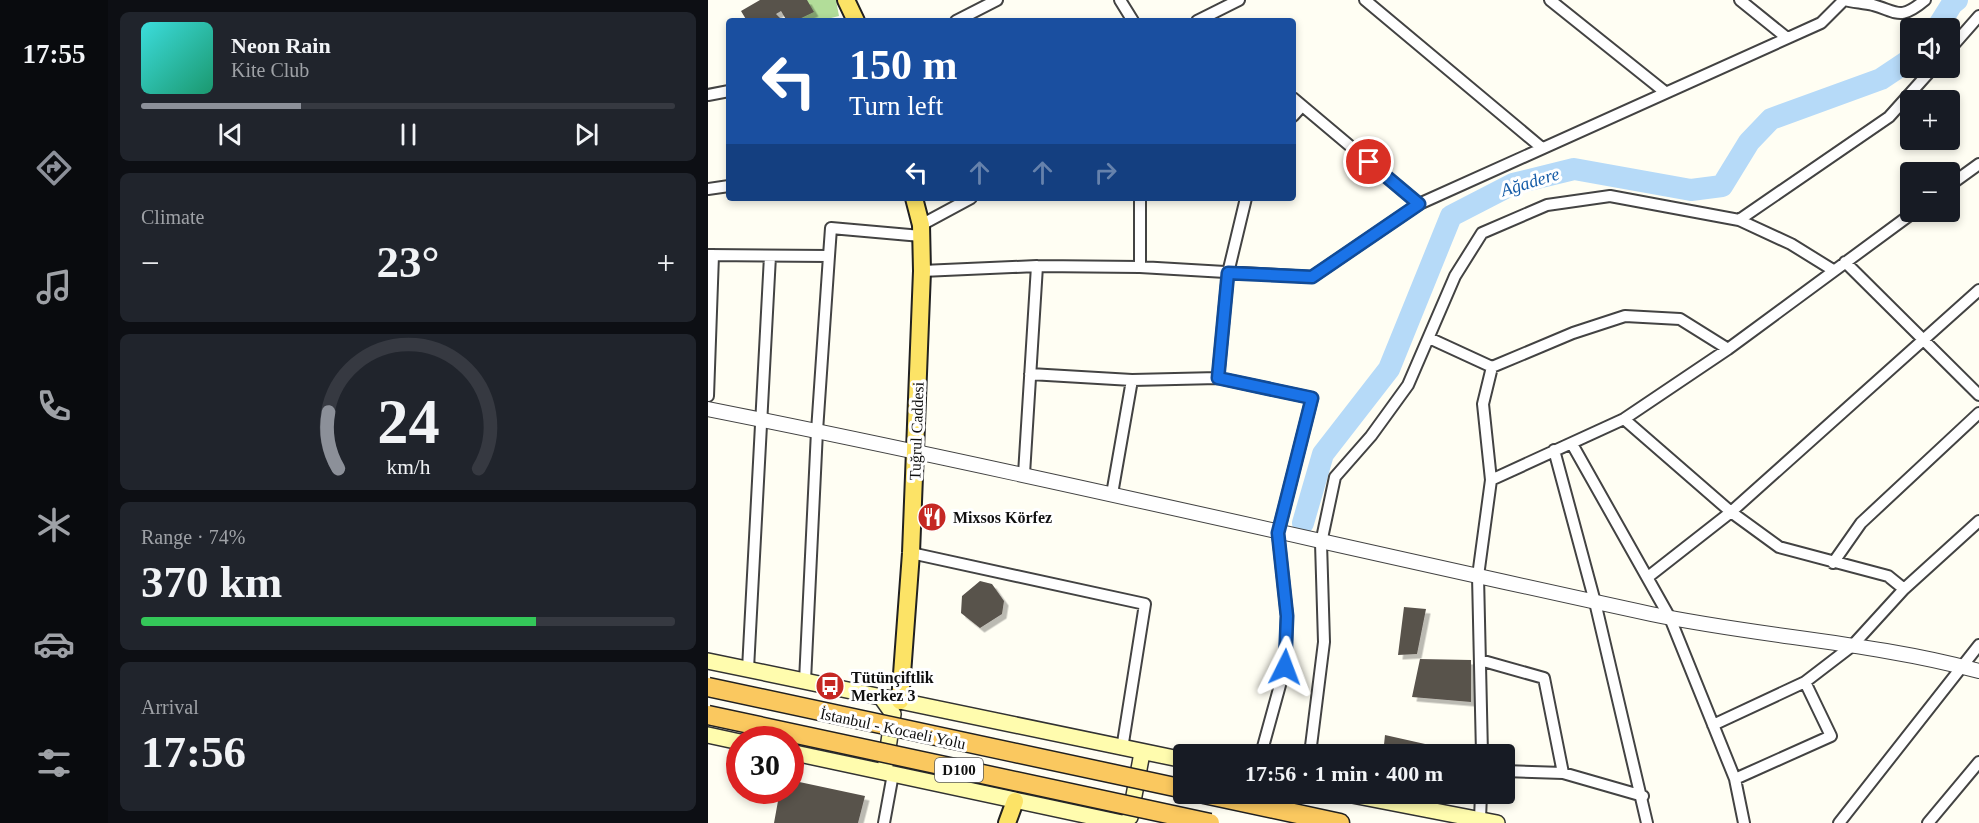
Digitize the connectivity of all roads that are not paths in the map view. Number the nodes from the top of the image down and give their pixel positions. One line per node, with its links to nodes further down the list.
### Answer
1 (846, 0): 11 (main road)
2 (997, 0): 12 (street)
3 (1119, 0): 13 (street)
4 (1239, 0): 14 (street)
5 (1365, 0): 24 (street)
6 (1550, 0): 19 (street)
7 (1740, 0): 15 (street)
8 (1844, 0): 9 (street); 15 (street)
9 (1925, 0)
10 (1979, 16): 16 (street)
11 (855, 18)
12 (962, 18)
13 (1131, 18)
14 (1210, 18)
15 (1787, 38): 19 (street)
16 (1960, 38)
17 (1924, 78): 34 (street)
18 (726, 91): 20 (street)
19 (1665, 92): 24 (street)
20 (708, 94)
21 (1296, 100): 22 (street)
22 (1302, 105): 23 (street); 33 (street)
23 (1296, 112)
24 (1542, 148): 33 (street)
25 (1979, 164): 26 (street)
26 (1960, 178)
27 (726, 186): 28 (street)
28 (708, 189)
29 (915, 201): 36 (main road, Tuğrul Caddesi)
30 (966, 201): 36 (street)
31 (1140, 201): 42 (street)
32 (1245, 201): 45 (street)
33 (1419, 204): 45 (street)
34 (1739, 220): 43 (street); 47 (street)
35 (1900, 222): 40 (street)
36 (921, 230): 39 (street); 44 (main road, Tuğrul Caddesi)
37 (711, 255): 38 (street); 55 (street)
38 (770, 256): 39 (street); 59 (street)
39 (829, 256): 60 (street)
40 (1845, 262): 43 (street); 48 (street)
41 (1037, 266): 42 (street); 44 (street); 51 (street)
42 (1140, 267): 45 (street)
43 (1833, 270): 49 (street)
44 (922, 271): 62 (main road, Tuğrul Caddesi)
45 (1228, 273): 52 (street)
46 (1979, 290): 48 (street)
47 (1428, 338): 50 (street); 70 (street)
48 (1922, 341): 54 (street); 67 (street)
49 (1728, 349): 50 (street); 58 (street)
50 (1492, 367): 65 (street)
51 (1030, 374): 53 (street); 64 (street)
52 (1218, 378): 53 (street); 69 (street)
53 (1132, 380): 66 (street)
54 (1979, 395)
55 (708, 396)
56 (708, 409): 59 (street)
57 (1979, 413): 72 (street)
58 (1624, 419): 61 (street); 67 (street)
59 (761, 420): 60 (street); 83 (street)
60 (817, 431): 62 (street); 85 (street)
61 (1572, 444): 63 (street); 74 (street)
62 (915, 450): 64 (street); 71 (main road, Tuğrul Caddesi)
63 (1554, 450): 65 (street); 76 (street)
64 (1024, 474): 66 (street)
65 (1491, 480): 73 (street)
66 (1112, 494): 69 (street)
67 (1731, 512): 72 (street); 74 (street)
68 (1979, 521): 75 (street)
69 (1278, 533): 70 (street); 94 (street)
70 (1320, 543): 73 (street); 95 (street)
71 (911, 553): 89 (main road, Tuğrul Caddesi); 97 (street)
72 (1833, 563): 75 (street)
73 (1478, 576): 76 (street); 80 (street)
74 (1648, 577): 77 (street)
75 (1904, 589): 79 (street)
76 (1595, 602): 77 (street); 108 (street)
77 (1670, 618): 79 (street); 91 (street)
78 (1979, 645): 82 (street)
79 (1852, 646): 82 (street); 86 (street)
80 (1480, 660): 96 (street); 104 (street)
81 (708, 661): 83 (main road)
82 (1962, 666): 84 (street); 123 (street)
83 (748, 669): 85 (main road)
84 (1979, 671)
85 (806, 681): 88 (main road)
86 (1805, 682): 91 (street); 106 (street)
87 (708, 687): 107 (highway, İstanbul - Kocaeli Yolu / D100, bridge)
88 (881, 697): 89 (main road); 102 (main road)
89 (900, 701): 97 (main road); 105 (main road)
90 (708, 715): 118 (highway, D100, bridge)
91 (1713, 725): 106 (street)
92 (708, 735): 93 (main road)
93 (726, 739)
94 (1264, 744)
95 (1311, 744)
96 (1482, 744)
97 (1122, 750): 98 (main road)
98 (1142, 753): 100 (main road); 117 (main road)
99 (804, 755): 102 (main road)
100 (1173, 758)
101 (1979, 762): 124 (street)
102 (873, 770): 105 (main road)
103 (1515, 771): 104 (street)
104 (1563, 772): 108 (street)
105 (893, 774): 109 (main road); 114 (street)
106 (1736, 779): 122 (street)
107 (1173, 787)
108 (1643, 796): 121 (street)
109 (1015, 801): 115 (main road); 116 (main road)
110 (1251, 804): 119 (highway)
111 (1400, 804): 113 (main road)
112 (1481, 804): 113 (street)
113 (1480, 819): 120 (main road)
114 (884, 823)
115 (1007, 823)
116 (1122, 823)
117 (1129, 823)
118 (1210, 823)
119 (1340, 823)
120 (1497, 823)
121 (1647, 823)
122 (1744, 823)
123 (1839, 823)
124 (1928, 823)

